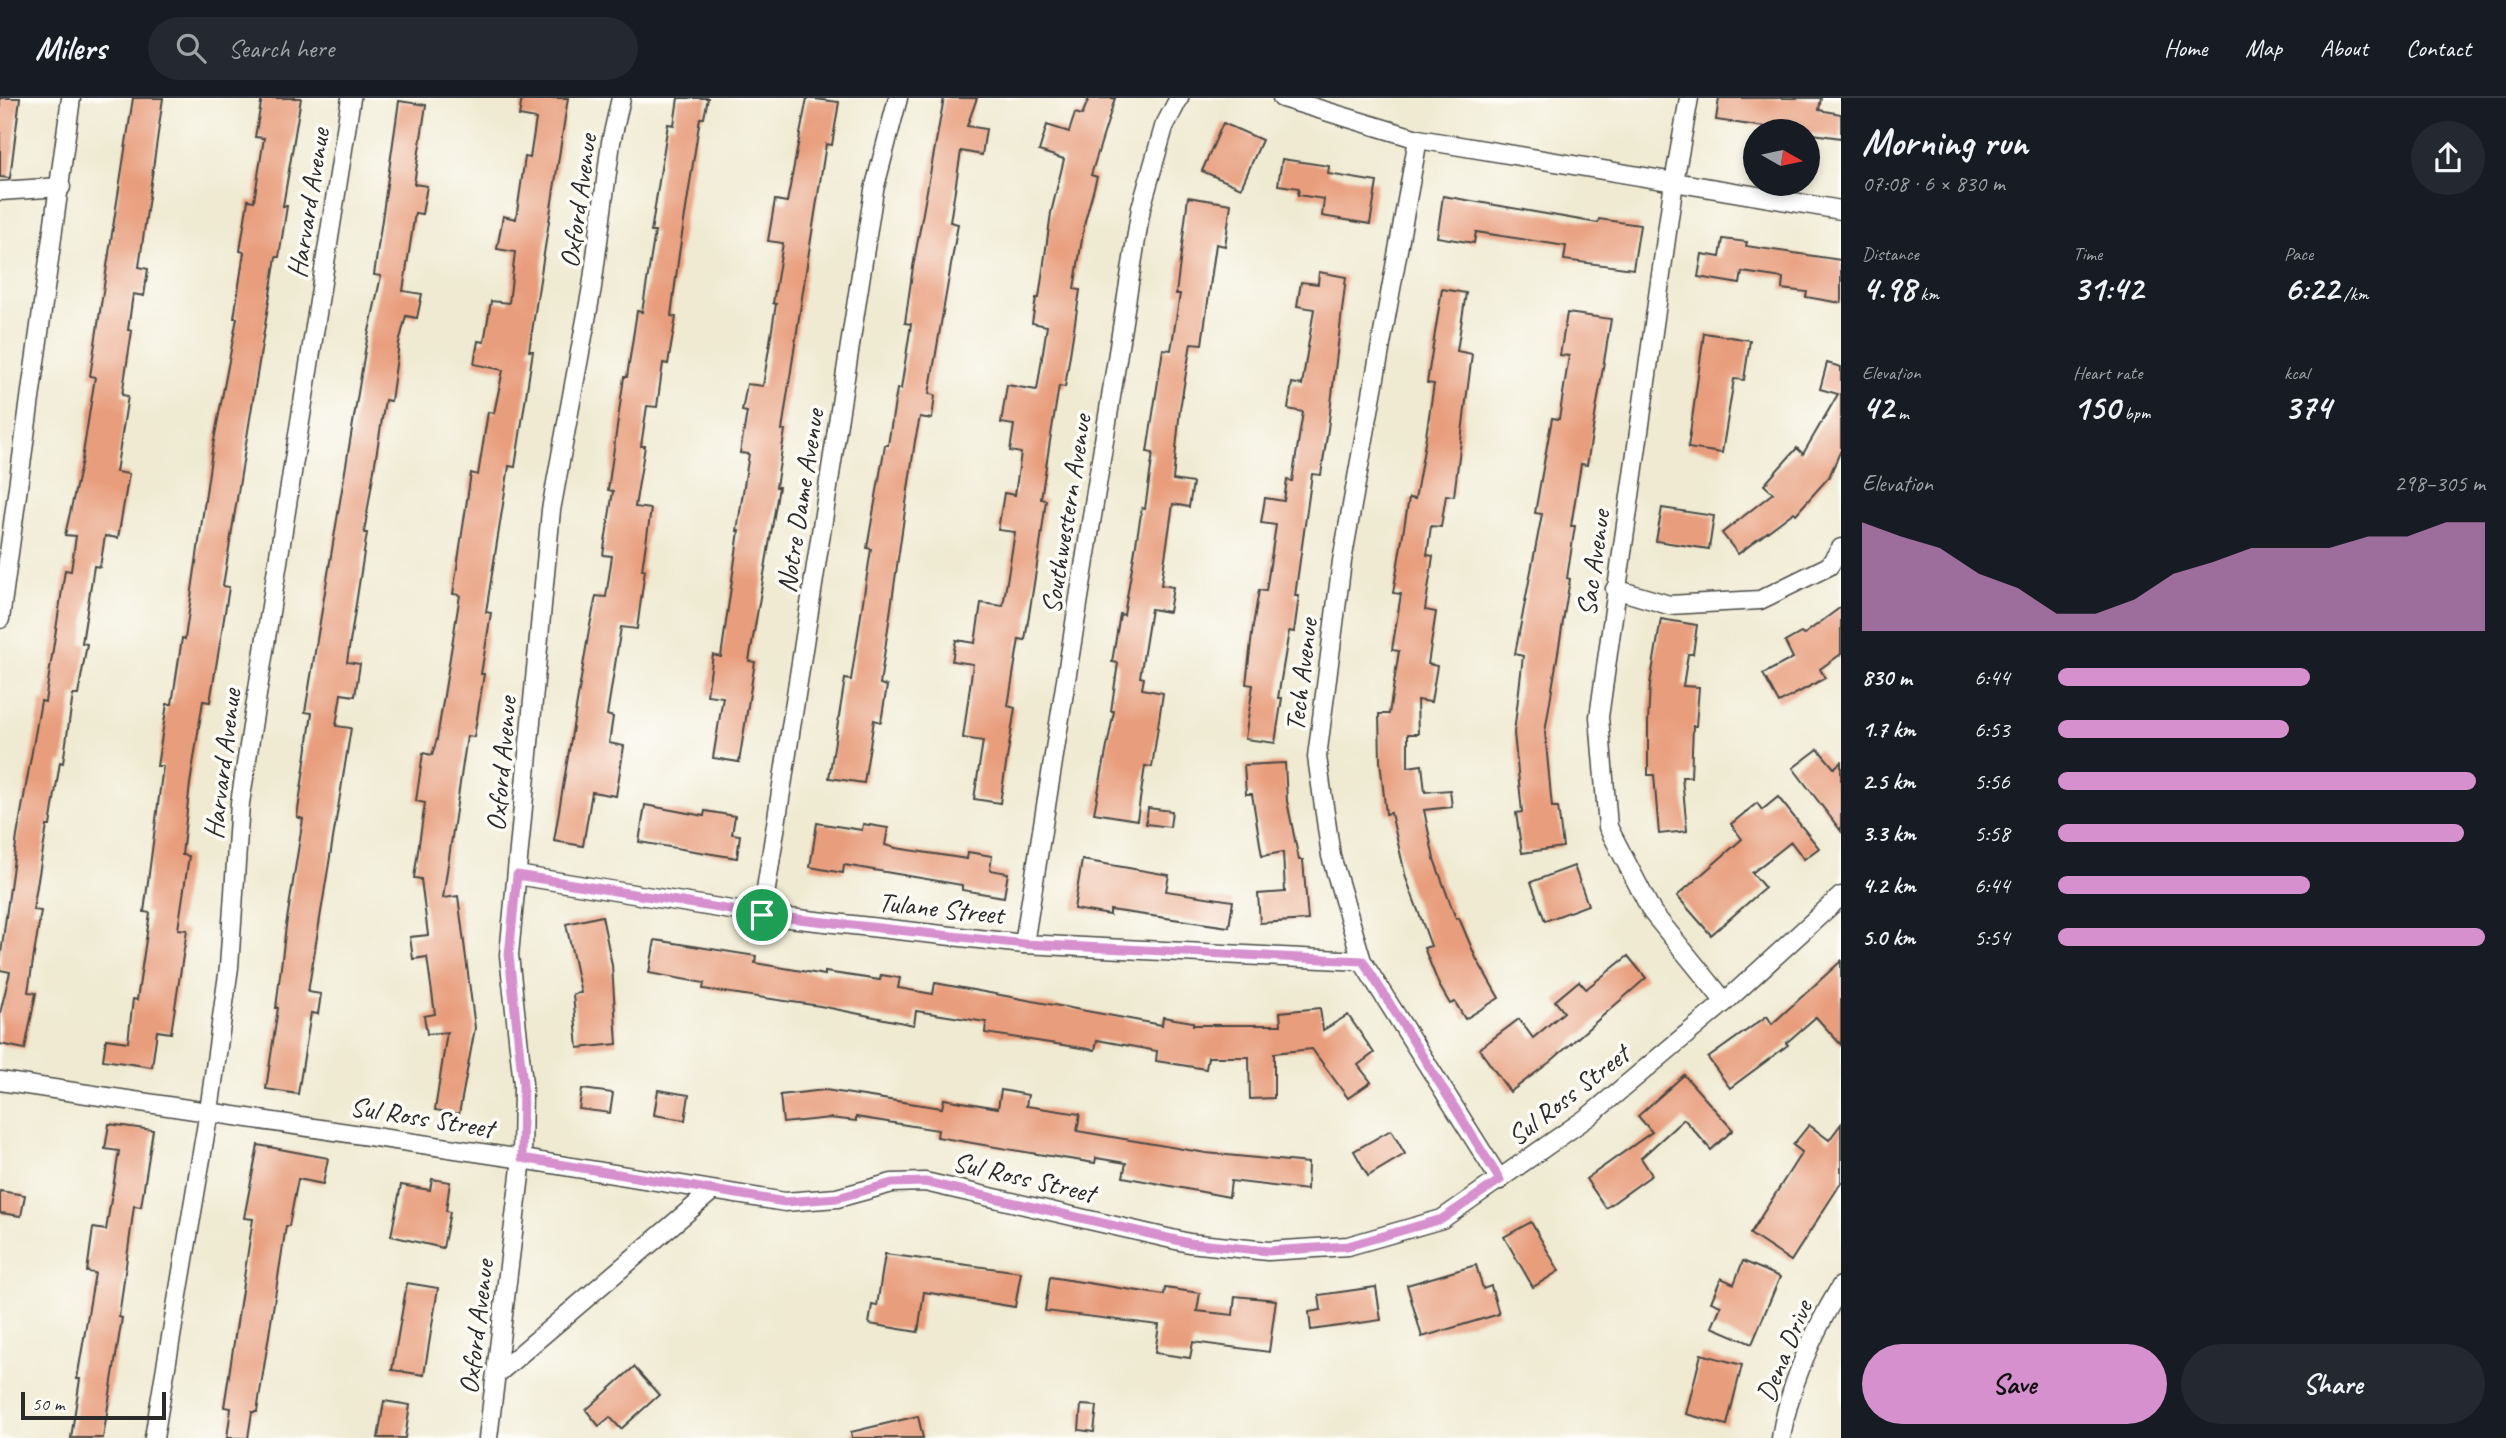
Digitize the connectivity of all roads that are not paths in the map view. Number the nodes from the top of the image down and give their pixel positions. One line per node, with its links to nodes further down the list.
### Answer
1 (71, 98): 10 (street)
2 (351, 98): 23 (street, Harvard Avenue)
3 (621, 98): 16 (street, Oxford Avenue)
4 (898, 98): 18 (street, Notre Dame Avenue)
5 (1179, 98): 19 (street, Southwestern Avenue)
6 (1282, 98): 8 (street)
7 (1689, 98): 9 (street, Sac Avenue)
8 (1418, 139): 9 (street); 20 (street, Tech Avenue)
9 (1674, 182): 12 (street); 14 (street, Sac Avenue)
10 (61, 187): 11 (street); 15 (street)
11 (0, 191)
12 (1841, 210)
13 (1841, 548): 14 (street)
14 (1615, 589): 21 (street, Sac Avenue)
15 (0, 619)
16 (517, 875): 18 (street, Tulane Street); 24 (street, Oxford Avenue)
17 (1841, 896): 21 (street, Sul Ross Street)
18 (762, 915): 19 (street, Tulane Street)
19 (1024, 944): 20 (street, Tulane Street)
20 (1363, 961): 25 (street, Tech Avenue)
21 (1725, 1002): 25 (street, Sul Ross Street)
22 (0, 1081): 23 (street, Sul Ross Street)
23 (209, 1111): 24 (street, Sul Ross Street); 29 (street, Harvard Avenue)
24 (522, 1158): 26 (street, Sul Ross Street); 28 (street, Oxford Avenue)
25 (1500, 1180): 26 (street, Sul Ross Street)
26 (712, 1191): 28 (street)
27 (1841, 1286): 31 (street, Dena Drive)
28 (497, 1374): 30 (street, Oxford Avenue)
29 (154, 1438)
30 (488, 1438)
31 (1781, 1438)

